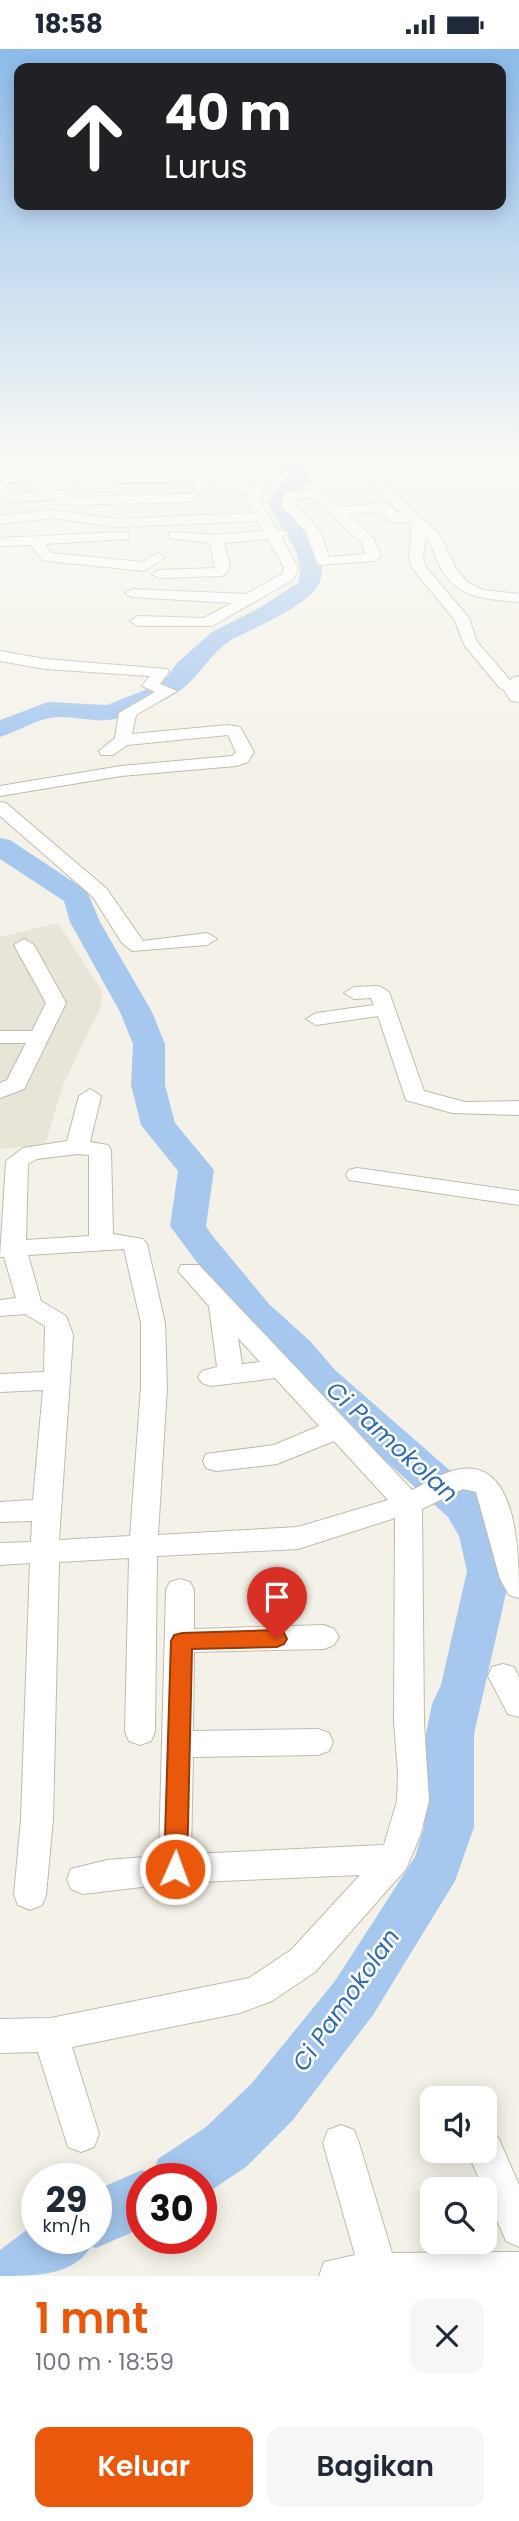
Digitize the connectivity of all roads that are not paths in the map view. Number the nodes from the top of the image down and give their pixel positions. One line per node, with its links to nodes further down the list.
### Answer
1 (222, 563): 5 (street)
2 (287, 563): 8 (street)
3 (418, 563): 12 (street)
4 (446, 563): 7 (street)
5 (159, 574)
6 (132, 593): 8 (street)
7 (519, 598)
8 (251, 600): 9 (street)
9 (138, 621)
10 (0, 656): 11 (street)
11 (160, 688): 13 (street)
12 (518, 689)
13 (123, 740): 14 (street); 15 (street)
14 (107, 751)
15 (0, 791)
16 (0, 807): 17 (street)
17 (207, 939)
18 (24, 946): 23 (street)
19 (354, 993): 20 (street)
20 (386, 1009): 21 (street); 26 (street)
21 (316, 1019)
22 (0, 1037): 23 (street)
23 (41, 1037): 24 (street)
24 (0, 1091)
25 (90, 1096): 27 (street)
26 (519, 1108)
27 (77, 1147): 30 (street); 31 (street)
28 (358, 1175): 29 (street)
29 (519, 1198)
30 (113, 1242): 31 (street); 44 (street)
31 (7, 1249): 33 (street)
32 (190, 1271): 34 (street)
33 (31, 1305): 35 (street); 37 (street)
34 (221, 1307): 36 (street); 36 (street)
35 (0, 1308)
36 (280, 1368): 39 (street)
37 (57, 1380): 38 (street); 42 (street)
38 (0, 1383)
39 (340, 1428): 40 (street); 41 (street)
40 (215, 1461)
41 (418, 1499): 44 (street); 47 (street); 56 (street)
42 (46, 1510): 43 (street); 45 (street)
43 (0, 1512)
44 (144, 1548): 45 (street); 53 (street)
45 (46, 1553): 46 (street); 59 (street)
46 (0, 1554)
47 (519, 1587)
48 (180, 1590): 50 (street)
49 (324, 1637): 50 (street)
50 (182, 1641): 55 (street)
51 (503, 1676): 52 (street)
52 (519, 1705)
53 (140, 1732)
54 (318, 1742): 55 (street)
55 (179, 1744): 57 (street)
56 (394, 1859): 57 (street); 60 (street)
57 (175, 1869): 58 (street)
58 (83, 1879)
59 (30, 1895)
60 (51, 2035): 61 (street); 62 (street)
61 (0, 2036)
62 (81, 2134)
63 (341, 2143): 67 (street)
64 (491, 2163): 65 (street)
65 (519, 2228)
66 (519, 2271): 67 (street)
67 (379, 2272): 68 (street)
68 (338, 2276)

